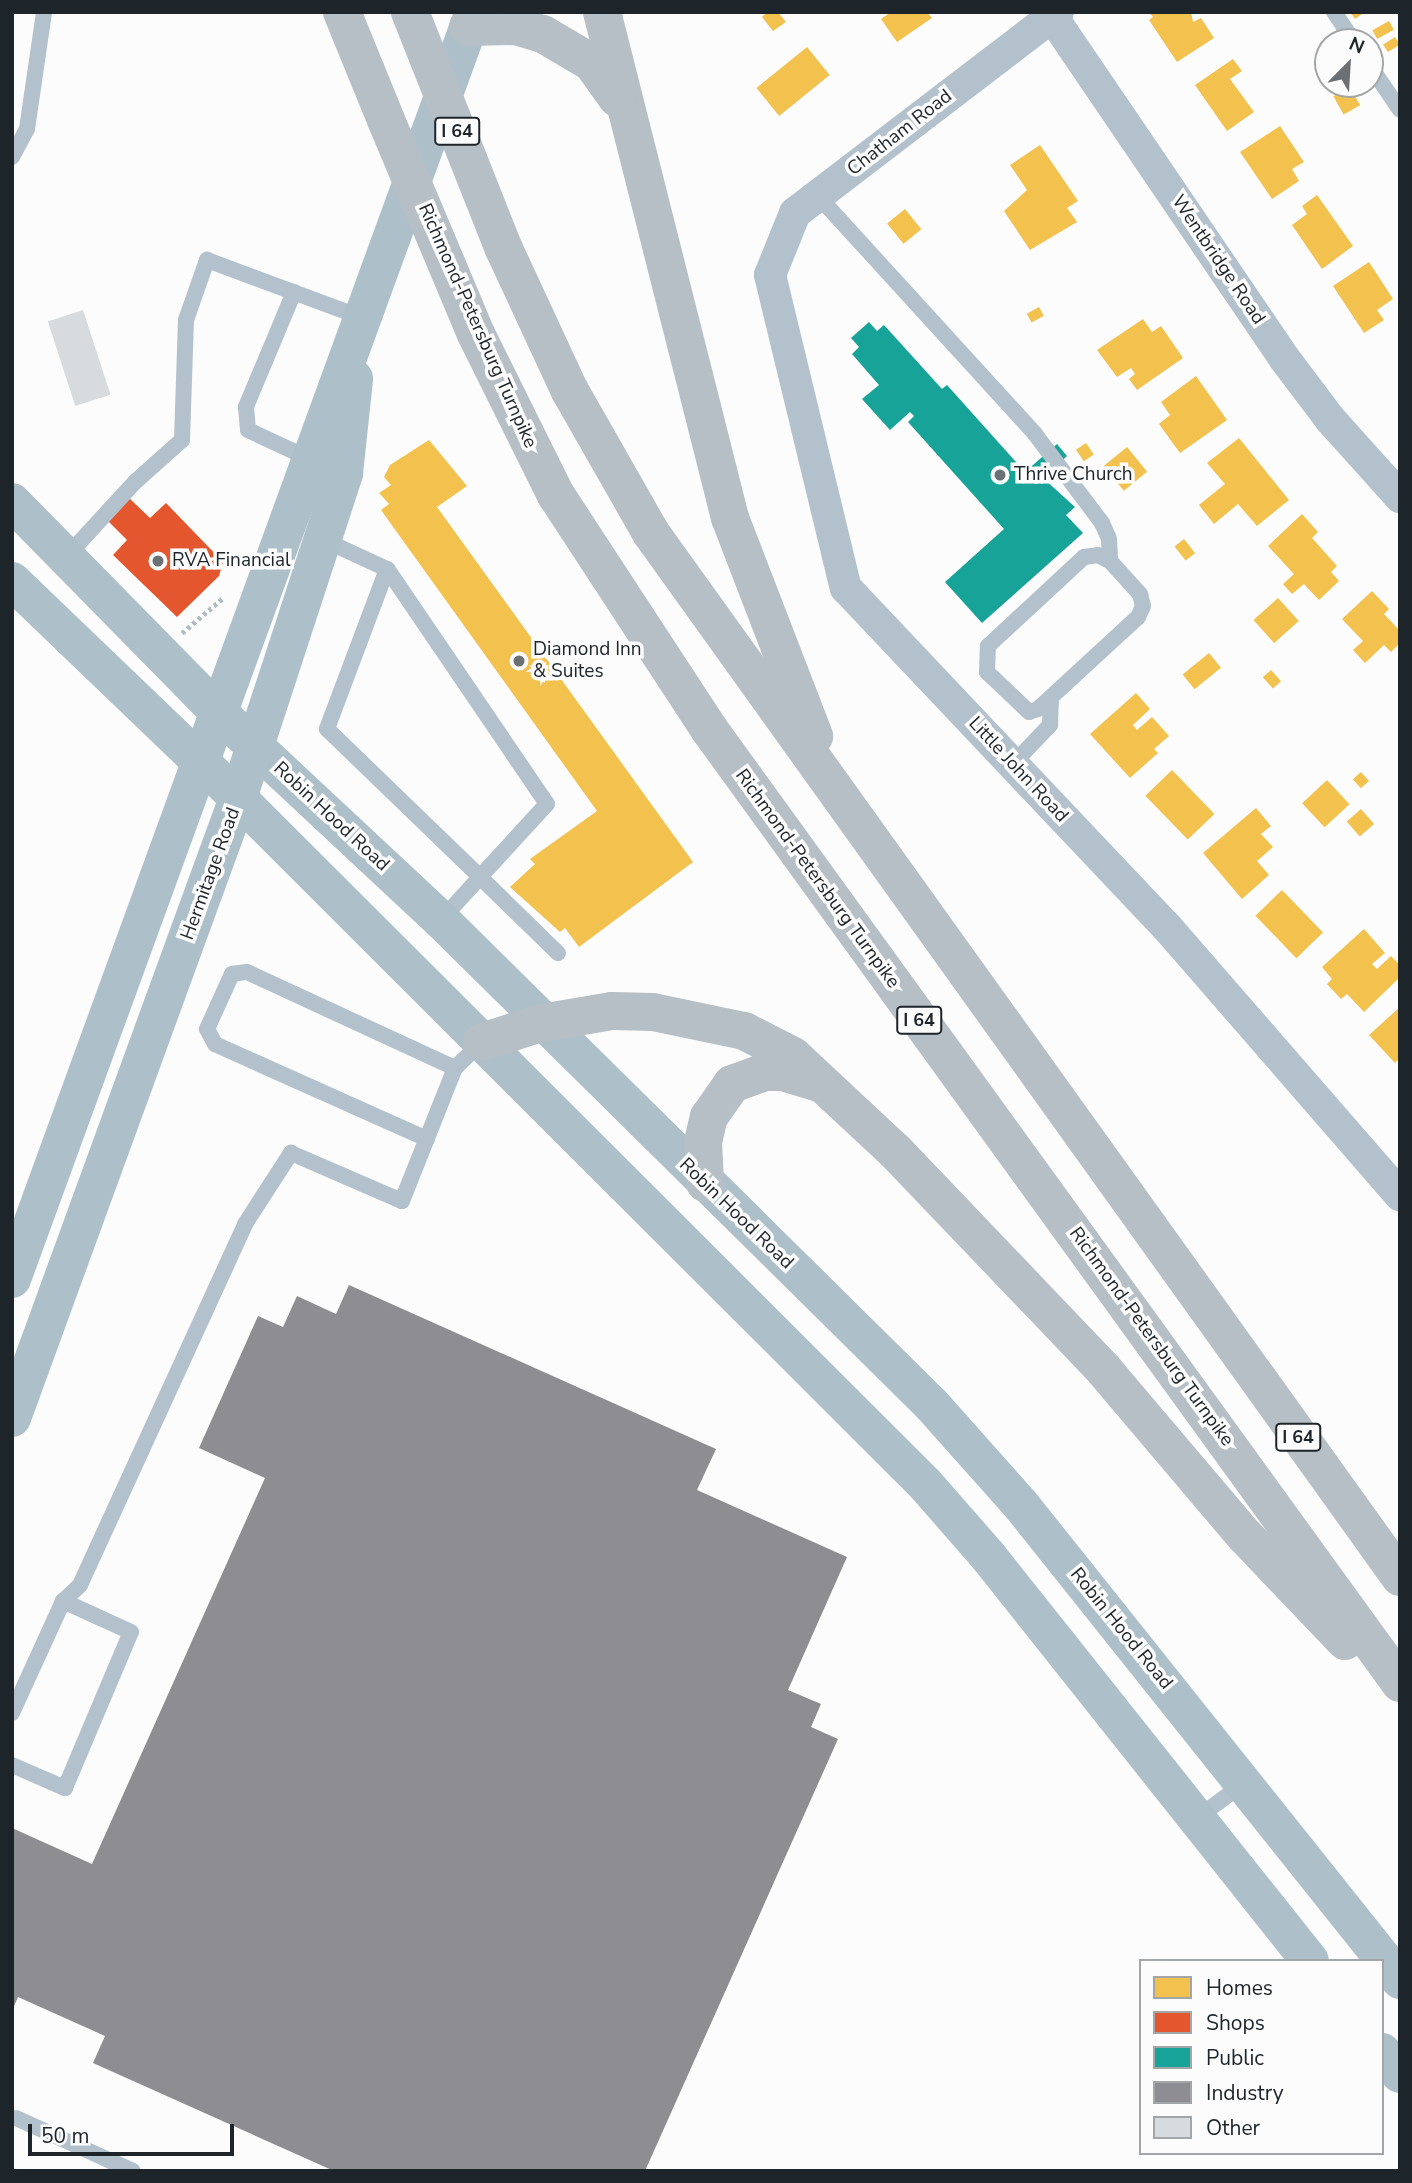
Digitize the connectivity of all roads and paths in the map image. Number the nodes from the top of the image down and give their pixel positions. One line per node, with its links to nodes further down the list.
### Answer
1 (44, 12): 12 (lane)
2 (342, 12): 47 (highway, Richmond-Petersburg Turnpike / I 64, bridge)
3 (410, 12): 33 (highway, I 64, bridge)
4 (602, 12): 11 (highway)
5 (1334, 12): 8 (lane)
6 (1053, 13): 13 (street, Chatham Road); 18 (street, Wentbridge Road)
7 (471, 20): 11 (highway); 16 (main road, Hermitage Road)
8 (1345, 28)
9 (1384, 87): 10 (lane)
10 (1400, 110)
11 (630, 125): 33 (highway)
12 (12, 157)
13 (818, 196): 14 (street, Chatham Road); 22 (lane)
14 (770, 275): 31 (street, Little John Road)
15 (294, 292): 16 (lane); 17 (lane); 21 (lane)
16 (360, 317): 17 (main road, Hermitage Road); 20 (main road, Hermitage Road)
17 (310, 458): 28 (main road, Hermitage Road)
18 (1400, 497)
19 (13, 506): 21 (main road, Robin Hood Road)
20 (322, 539): 23 (lane); 29 (main road, Hermitage Road)
21 (66, 557): 28 (main road, Robin Hood Road)
22 (1110, 561): 27 (lane); 27 (lane)
23 (387, 569): 34 (lane); 34 (lane)
24 (12, 581): 30 (main road)
25 (224, 597): 26 (path)
26 (179, 635)
27 (1051, 698): 31 (lane)
28 (219, 713): 29 (main road, Robin Hood Road); 30 (main road, Hermitage Road)
29 (254, 746): 32 (main road, Hermitage Road); 35 (main road, Robin Hood Road)
30 (202, 763): 32 (main road); 43 (main road, Hermitage Road)
31 (1013, 764): 42 (street, Little John Road)
32 (239, 798): 38 (main road); 44 (main road, Hermitage Road)
33 (844, 806): 45 (highway, I 64)
34 (480, 877): 35 (lane); 36 (lane)
35 (441, 920): 37 (main road, Robin Hood Road)
36 (558, 953)
37 (541, 1023): 38 (highway); 39 (highway); 41 (main road, Robin Hood Road)
38 (469, 1055): 40 (lane); 40 (lane); 52 (main road)
39 (820, 1084): 41 (highway); 48 (highway)
40 (427, 1139): 46 (lane)
41 (705, 1184): 51 (main road, Robin Hood Road)
42 (1400, 1195)
43 (12, 1279)
44 (12, 1418)
45 (1400, 1577)
46 (63, 1601): 49 (lane); 50 (lane)
47 (1400, 1683)
48 (1400, 1699)
49 (12, 1713)
50 (12, 1765)
51 (1243, 1784): 52 (lane); 54 (main road, Robin Hood Road)
52 (1197, 1818): 53 (main road)
53 (1308, 1959)
54 (1383, 1959)
55 (1384, 1960): 56 (main road, Robin Hood Road)
56 (1400, 1980)
57 (1384, 2054): 58 (main road)
58 (1400, 2074)
59 (16, 2118): 60 (lane)
60 (133, 2171)

